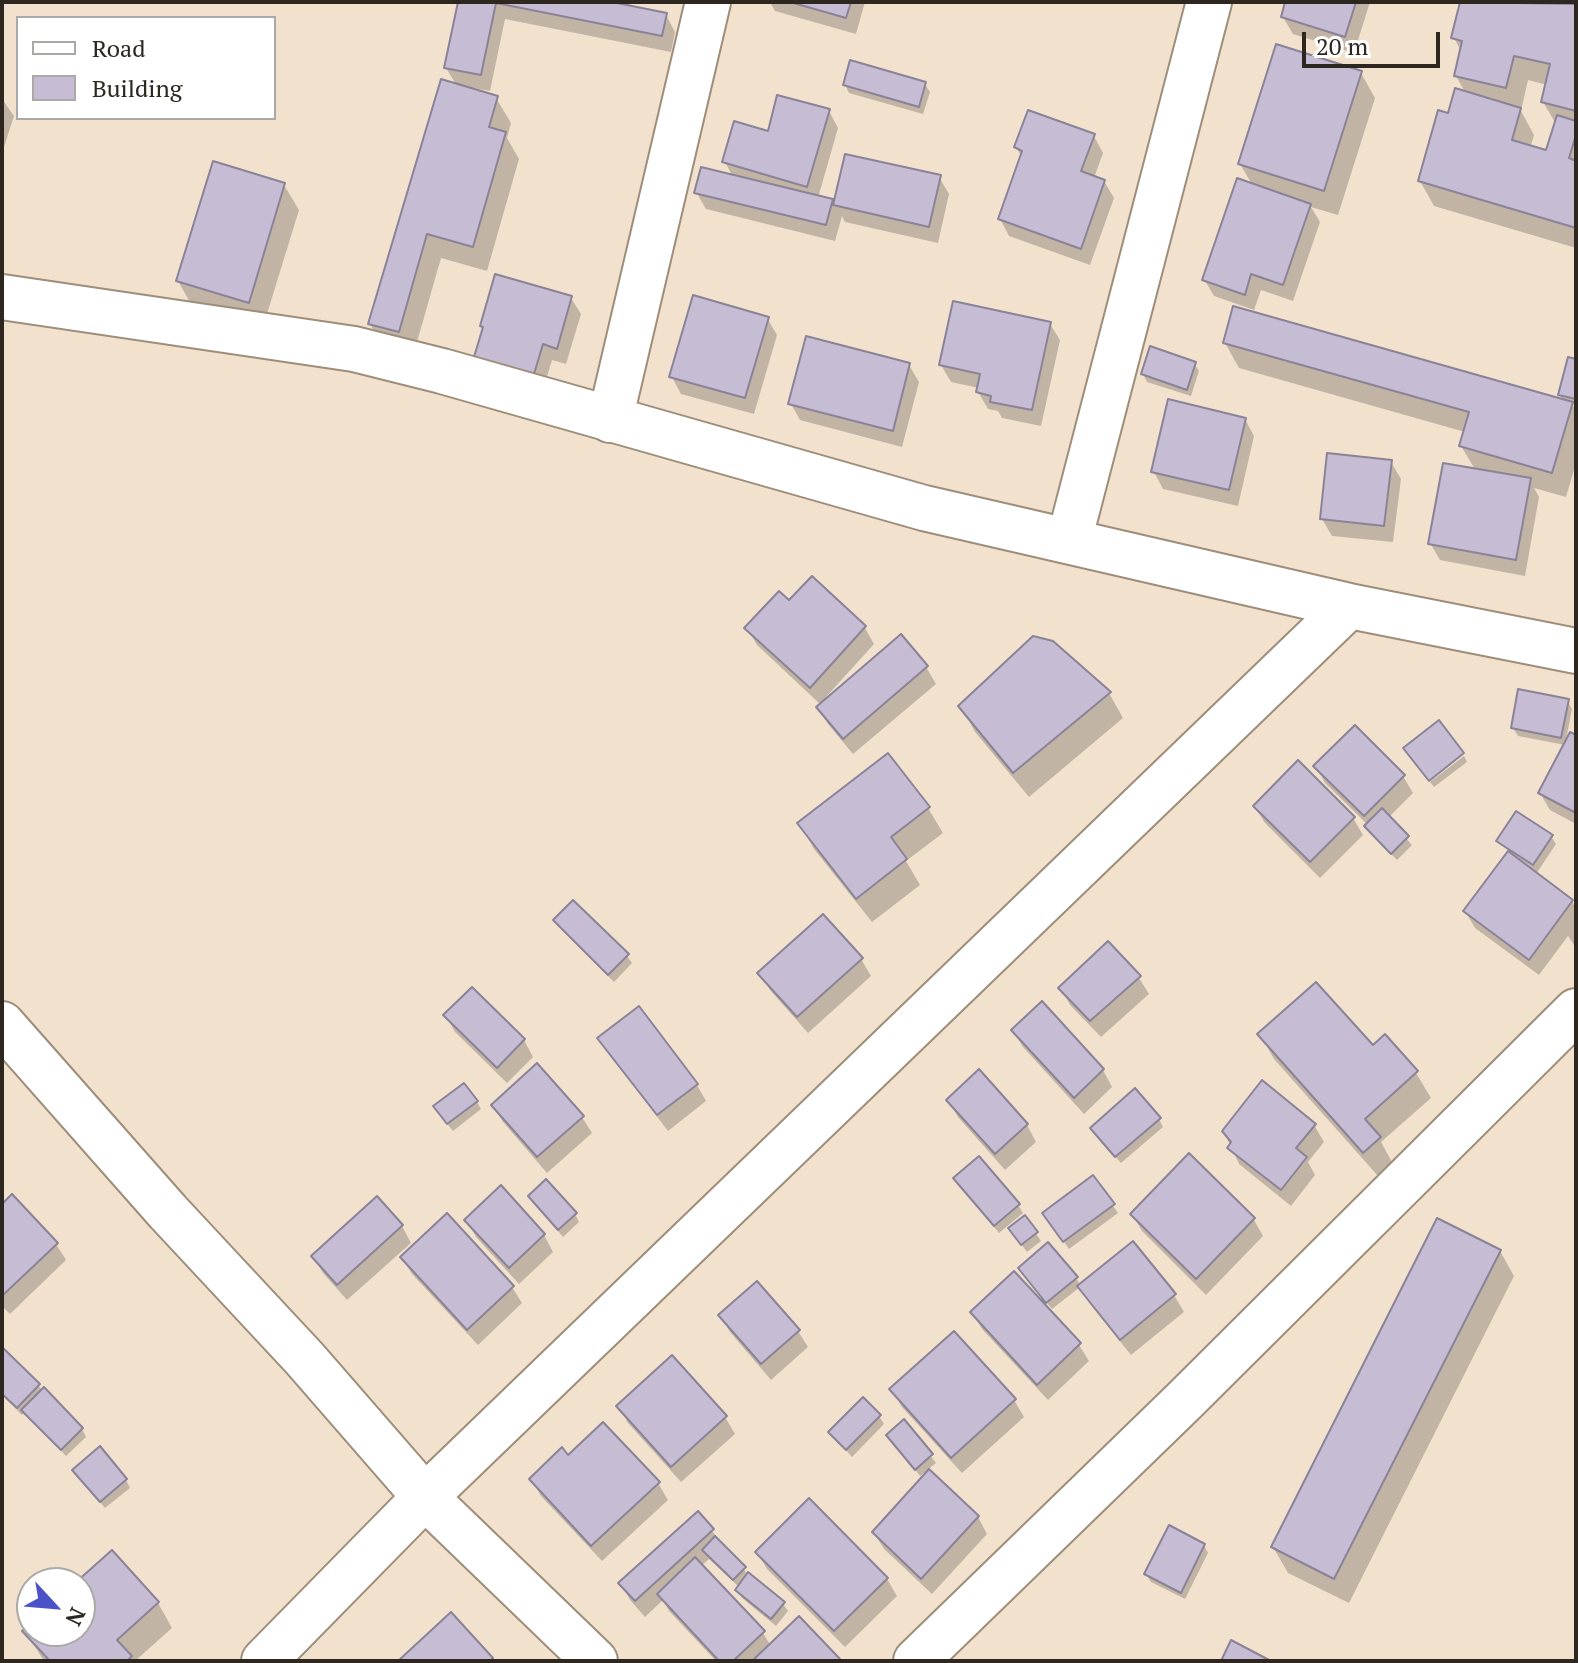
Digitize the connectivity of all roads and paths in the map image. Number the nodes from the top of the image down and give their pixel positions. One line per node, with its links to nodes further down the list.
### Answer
1 (708, 2): 4 (street)
2 (1209, 2): 5 (street)
3 (2, 297): 4 (street)
4 (610, 420): 5 (street)
5 (1069, 541): 6 (street)
6 (1349, 606): 7 (street); 10 (street)
7 (1576, 651)
8 (1576, 1011): 13 (street)
9 (2, 1024): 10 (street)
10 (425, 1497): 11 (street); 12 (street)
11 (264, 1661)
12 (595, 1661)
13 (916, 1661)

